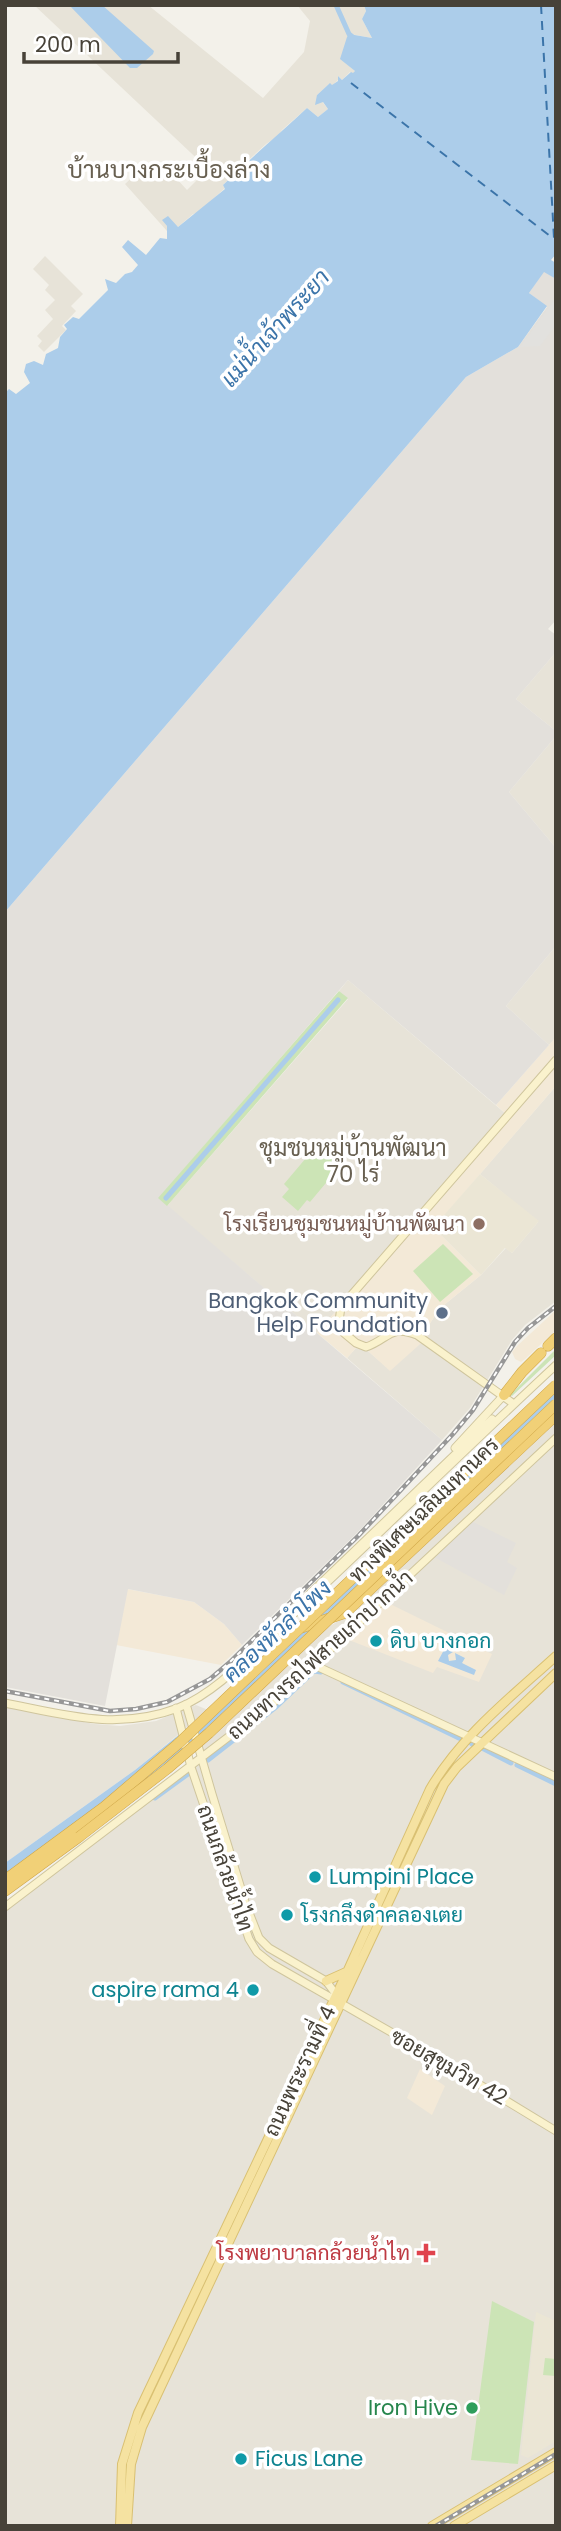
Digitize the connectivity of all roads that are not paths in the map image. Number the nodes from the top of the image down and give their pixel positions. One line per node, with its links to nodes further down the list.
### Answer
1 (556, 1060): 6 (main road)
2 (548, 1346): 6 (highway)
3 (556, 1358): 6 (main road)
4 (556, 1364): 6 (main road)
5 (556, 1385): 22 (highway, ทางพิเศษเฉลิมมหานคร, bridge)
6 (510, 1400): 10 (main road); 10 (main road)
7 (556, 1404): 23 (highway, ทางพิเศษเฉลิมมหานคร, bridge)
8 (556, 1415): 10 (highway)
9 (556, 1438): 12 (main road, ถนนทางรถไฟสายเก่าปากน้ำ)
10 (278, 1635): 15 (main road)
11 (556, 1656): 17 (main road, ถนนพระรามที่ 4)
12 (314, 1665): 17 (main road); 19 (main road, ถนนทางรถไฟสายเก่าปากน้ำ)
13 (556, 1673): 18 (main road, ถนนพระรามที่ 4)
14 (5, 1703): 16 (main road)
15 (187, 1706): 16 (main road); 19 (main road, ถนนกล้วยน้ำไท)
16 (178, 1712): 20 (main road, ถนนกล้วยน้ำไท)
17 (469, 1738): 18 (main road); 27 (main road, ถนนพระรามที่ 4)
18 (481, 1744): 21 (main road); 30 (main road, ถนนพระรามที่ 4)
19 (201, 1759): 20 (main road, ถนนทางรถไฟสายเก่าปากน้ำ); 25 (main road, ถนนกล้วยน้ำไท)
20 (191, 1767): 24 (main road, ถนนทางรถไฟสายเก่าปากน้ำ); 26 (main road, ถนนกล้วยน้ำไท)
21 (556, 1777)
22 (5, 1880)
23 (5, 1891)
24 (5, 1907)
25 (259, 1938): 26 (main road); 28 (main road, ถนนกล้วยน้ำไท)
26 (250, 1942): 29 (main road, ถนนกล้วยน้ำไท)
27 (348, 1970): 28 (main road); 29 (main road, ถนนพระรามที่ 4)
28 (326, 1981): 29 (main road, ถนนกล้วยน้ำไท)
29 (335, 1996): 30 (main road, ถนนกล้วยน้ำไท); 32 (main road, ถนนพระรามที่ 4)
30 (342, 2005): 31 (main road, ซอยสุขุมวิท 42); 33 (main road, ถนนพระรามที่ 4)
31 (556, 2131)
32 (251, 2172): 33 (main road); 36 (main road, ถนนพระรามที่ 4)
33 (261, 2177): 37 (main road, ถนนพระรามที่ 4)
34 (556, 2452): 38 (main road)
35 (556, 2465): 39 (main road)
36 (120, 2526)
37 (127, 2526)
38 (432, 2526)
39 (454, 2526)

